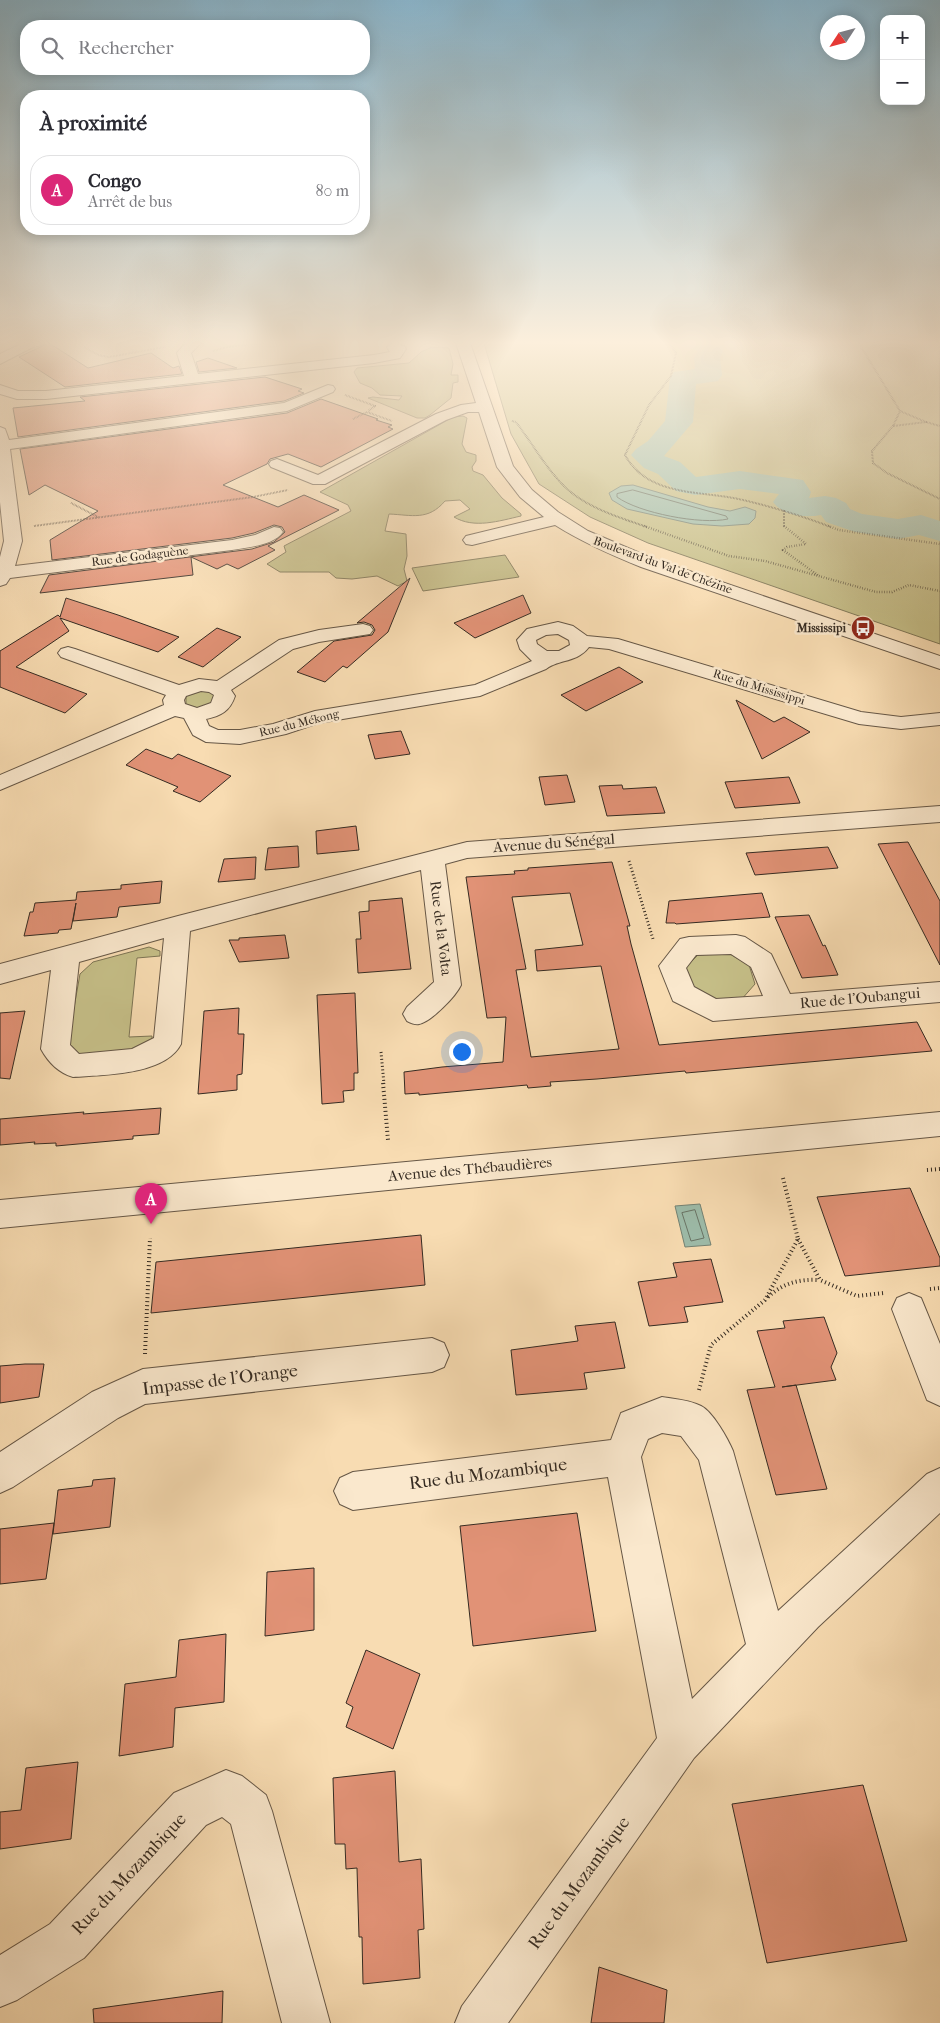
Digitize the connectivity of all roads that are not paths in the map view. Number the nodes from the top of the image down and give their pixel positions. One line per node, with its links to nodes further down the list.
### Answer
1 (56, 434): 4 (street)
2 (408, 434): 5 (street)
3 (494, 434): 6 (street, Boulevard du Val de Chézine)
4 (1, 441): 9 (street)
5 (277, 464)
6 (557, 519): 8 (street); 14 (street, Boulevard du Val de Chézine)
7 (274, 532): 9 (street, Rue de Godaguène)
8 (472, 540)
9 (2, 576)
10 (363, 630): 15 (street)
11 (580, 641): 13 (street); 13 (street); 17 (street, Rue du Mississippi)
12 (68, 653): 16 (street)
13 (549, 657): 16 (street, Rue du Mékong)
14 (940, 663)
15 (219, 688): 16 (street); 16 (street)
16 (182, 705): 18 (street)
17 (940, 719)
18 (0, 783)
19 (939, 816): 20 (street, Avenue du Sénégal)
20 (432, 858): 21 (street, Avenue du Sénégal); 26 (street, Rue de la Volta)
21 (178, 925): 22 (street, Avenue du Sénégal); 22 (street)
22 (66, 956): 23 (street, Avenue du Sénégal)
23 (0, 974)
24 (940, 992): 25 (street, Rue de l'Oubangui)
25 (781, 1005)
26 (417, 1014)
27 (934, 1141): 28 (street, Avenue des Thébaudières)
28 (0, 1214)
29 (908, 1297): 31 (street)
30 (432, 1355): 33 (street, Impasse de l'Orange)
31 (940, 1388)
32 (623, 1456): 35 (street, Rue du Mozambique); 36 (street); 37 (street)
33 (0, 1474)
34 (940, 1487): 36 (street, Rue du Mozambique)
35 (353, 1491)
36 (768, 1651): 37 (street, Rue du Mozambique)
37 (679, 1743): 40 (street, Rue du Mozambique)
38 (0, 1983): 39 (street, Rue du Mozambique)
39 (306, 2023)
40 (479, 2023)

